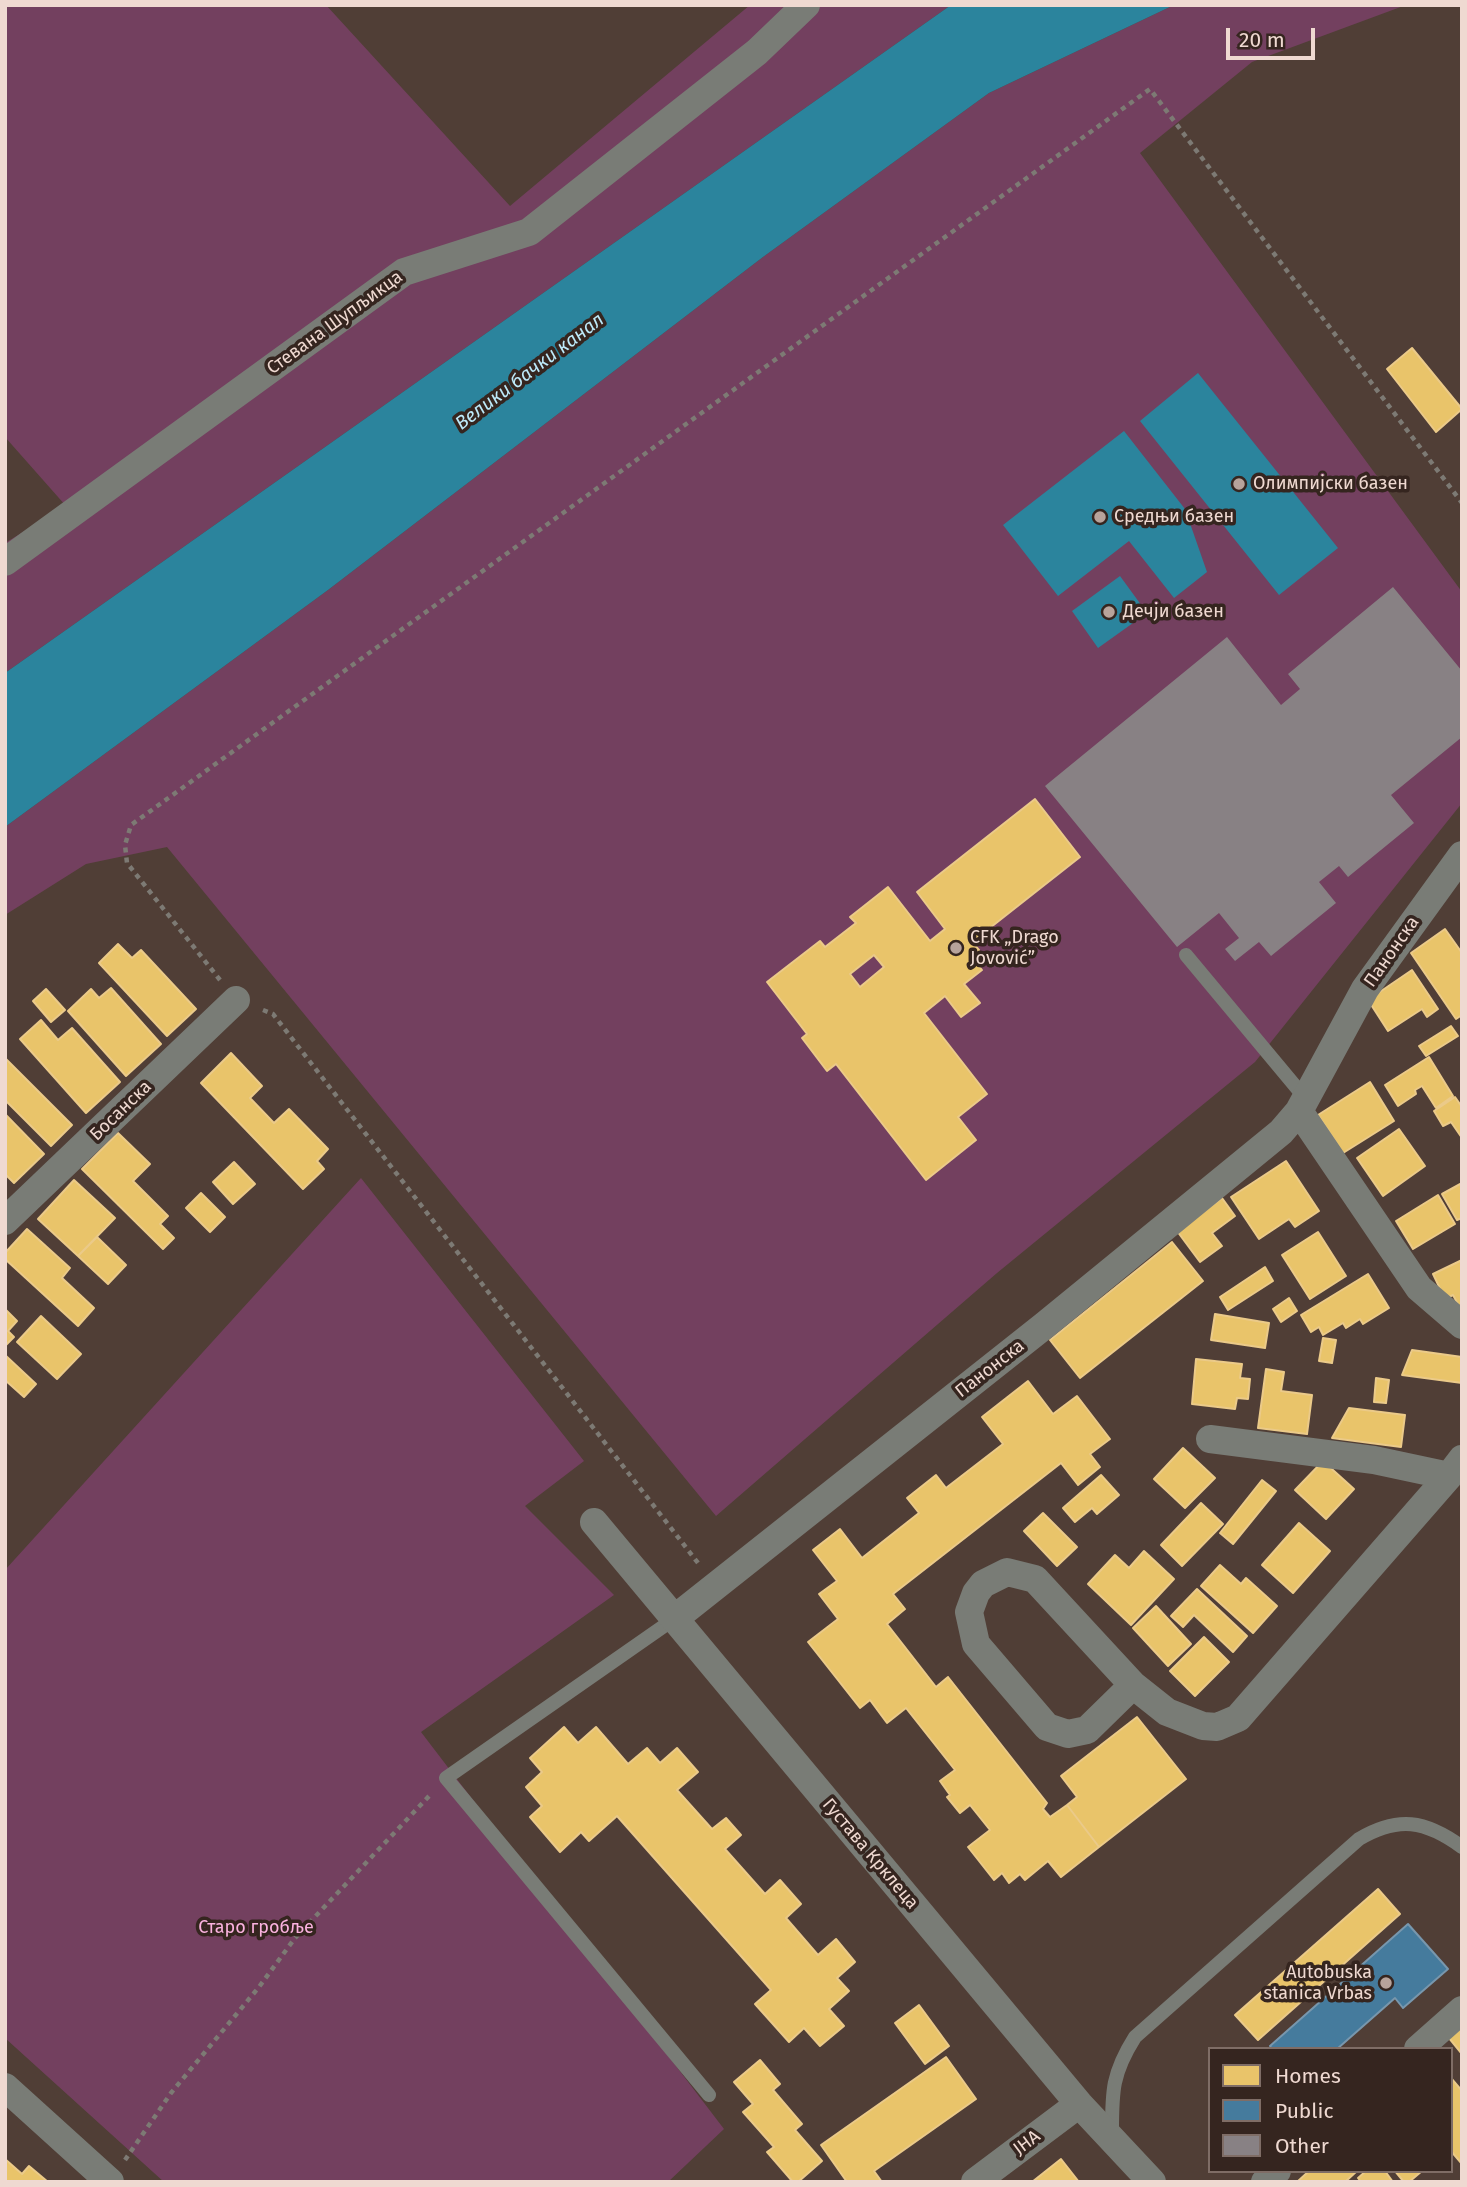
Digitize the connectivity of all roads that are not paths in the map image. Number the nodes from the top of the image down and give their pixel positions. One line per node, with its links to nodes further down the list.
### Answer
1 (806, 5): 2 (street, Стевана Шупљикца)
2 (5, 562)
3 (1458, 870): 6 (street, Панонска)
4 (1186, 955): 6 (lane)
5 (236, 1000): 7 (street, Босанска)
6 (1302, 1105): 8 (street); 12 (street, Панонска)
7 (5, 1221)
8 (1462, 1325)
9 (1210, 1439): 10 (street)
10 (1455, 1467): 13 (street)
11 (594, 1521): 12 (street, Густава Крклеца)
12 (674, 1619): 18 (lane); 19 (street, Густава Крклеца)
13 (1133, 1685): 13 (street)
14 (1462, 1847): 20 (lane)
15 (1462, 2010): 16 (street)
16 (1420, 2047)
17 (5, 2087): 21 (street)
18 (709, 2095)
19 (1079, 2104): 20 (street, Густава Крклеца); 22 (street, ЈНА)
20 (1112, 2142): 23 (street, Густава Крклеца)
21 (111, 2181)
22 (975, 2182)
23 (1152, 2182)

